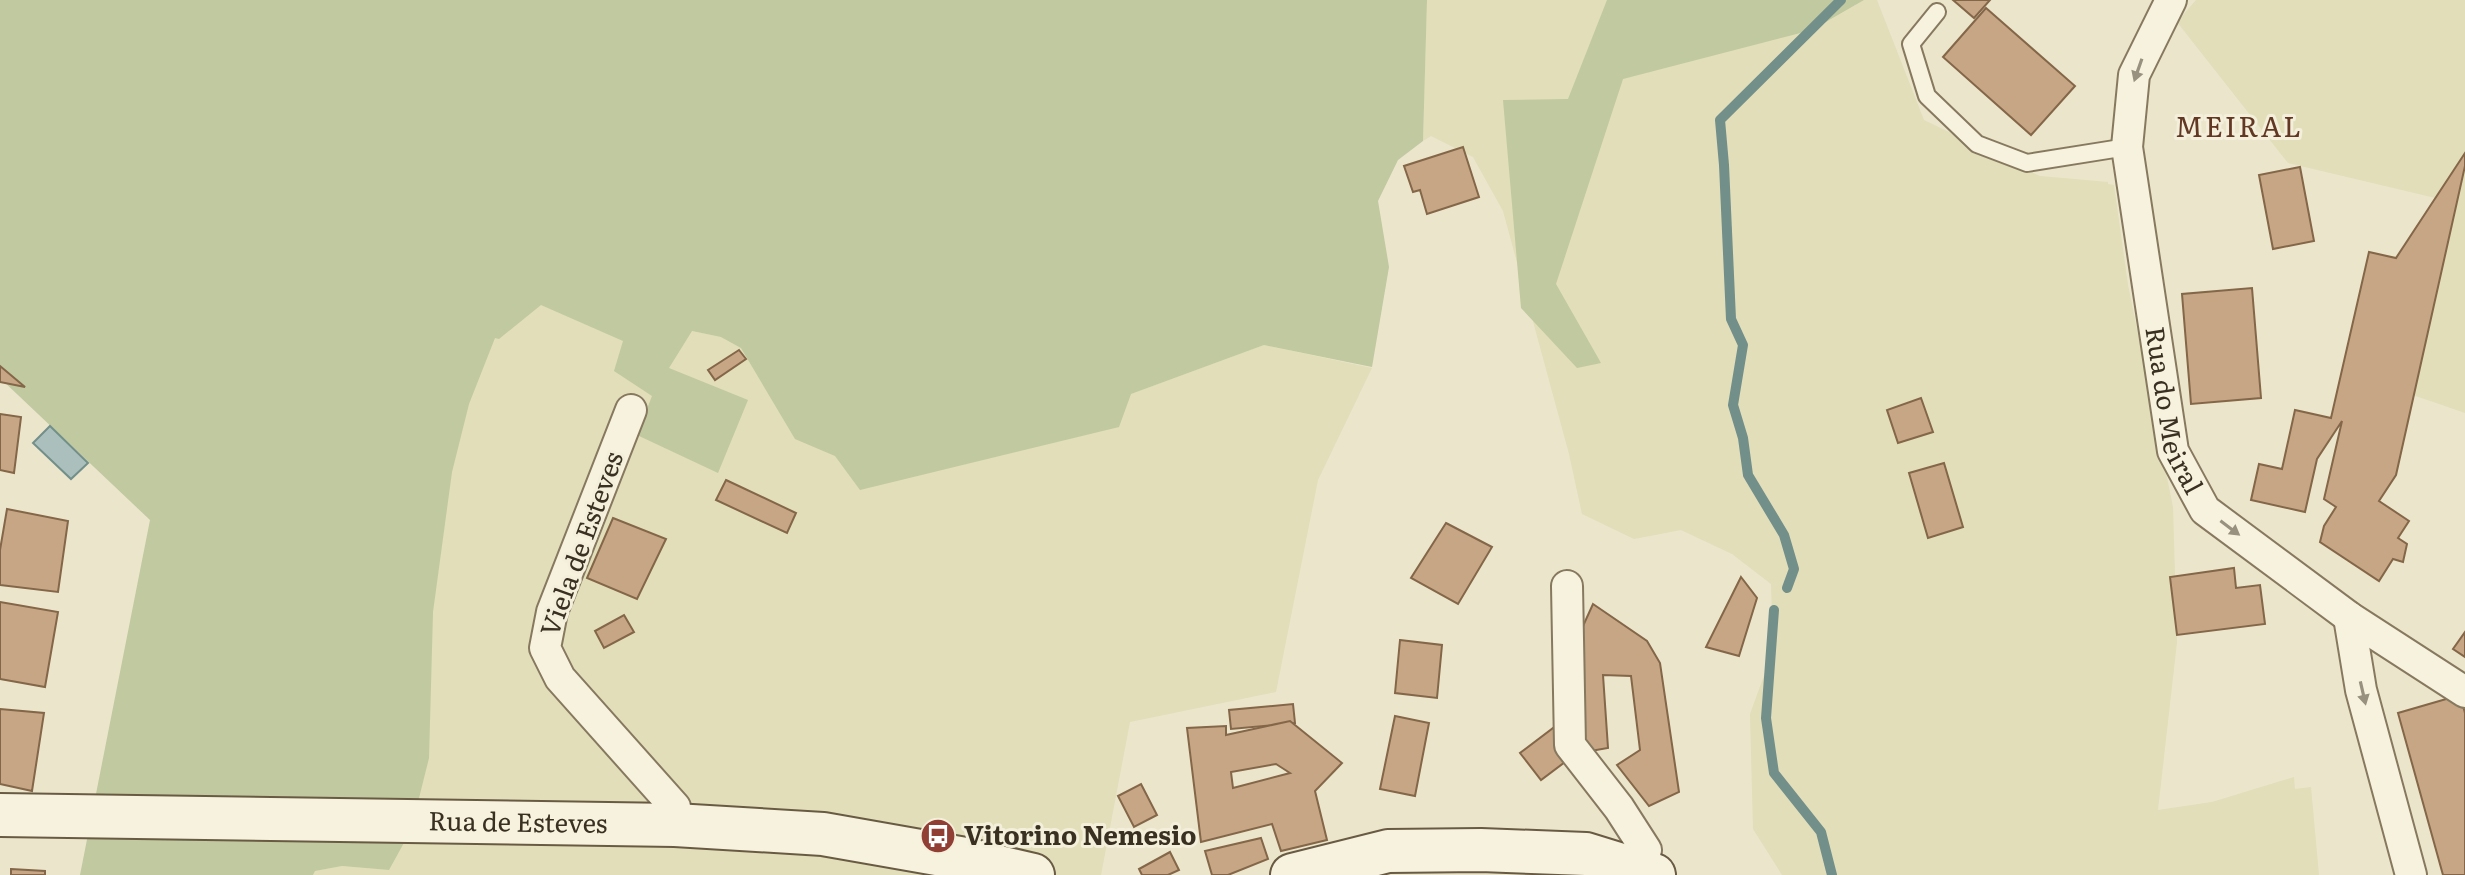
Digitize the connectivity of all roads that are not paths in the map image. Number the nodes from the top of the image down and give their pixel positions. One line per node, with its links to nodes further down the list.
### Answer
1 (2168, 1): 3 (street, Rua do Meiral, one-way to 3)
2 (1937, 12): 3 (lane)
3 (2127, 147): 6 (street, Rua do Meiral, one-way to 6)
4 (631, 410): 9 (street, Viela de Esteves)
5 (1567, 586): 10 (street)
6 (2349, 617): 7 (street, Rua do Meiral); 13 (street, one-way to 13)
7 (2465, 692)
8 (0, 815): 9 (street, Rua de Esteves)
9 (675, 825): 11 (street, Rua de Esteves)
10 (1646, 873): 12 (street)
11 (1033, 875)
12 (1292, 875)
13 (2411, 875)

